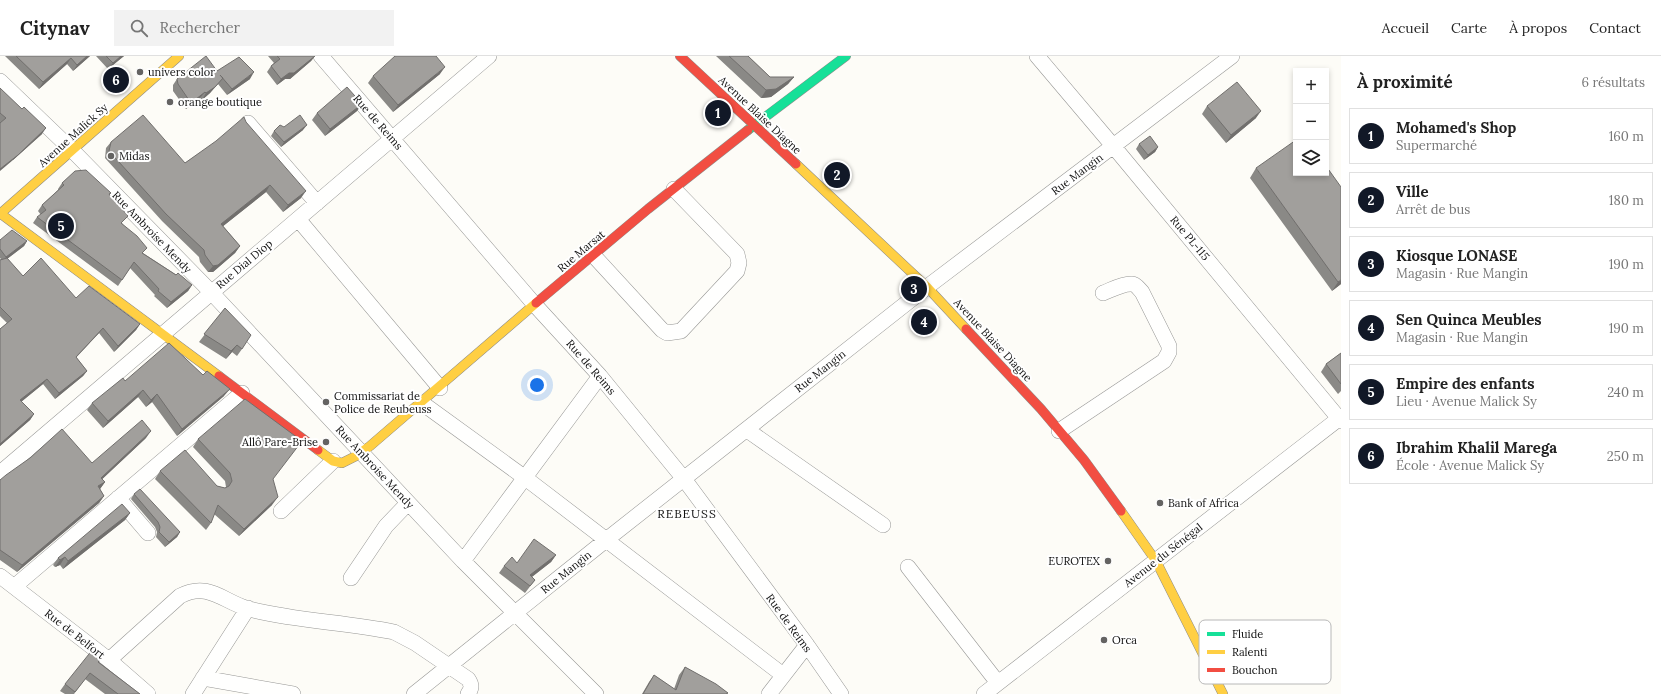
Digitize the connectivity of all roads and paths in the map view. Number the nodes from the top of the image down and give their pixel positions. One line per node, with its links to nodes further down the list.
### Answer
1 (179, 56): 13 (main road, Avenue Malick Sy)
2 (321, 56): 11 (street, Rue de Reims)
3 (489, 56): 11 (street, Rue Dial Diop)
4 (680, 56): 10 (main road, Avenue Blaise Diagne)
5 (846, 56): 10 (main road, Rue Marsat)
6 (1037, 56): 12 (street, Rue PL-115)
7 (1232, 56): 12 (street, Rue Mangin)
8 (0, 81): 13 (street, Rue Ambroise Mendy)
9 (248, 124): 15 (street)
10 (753, 125): 14 (main road, Rue Marsat); 19 (main road, Avenue Blaise Diagne)
11 (392, 139): 15 (street, Rue Dial Diop); 22 (street, Rue de Reims)
12 (1114, 147): 19 (street, Rue Mangin); 28 (street, Rue PL-115)
13 (73, 151): 16 (main road, Avenue Malick Sy); 20 (street, Rue Ambroise Mendy)
14 (674, 188): 18 (main road, Rue Marsat); 18 (street)
15 (317, 203): 17 (street, Rue Dial Diop)
16 (0, 214): 23 (main road)
17 (298, 219): 20 (street, Rue Dial Diop); 25 (street)
18 (594, 256): 22 (main road, Rue Marsat)
19 (927, 287): 29 (street, Rue Mangin); 30 (main road, Avenue Blaise Diagne)
20 (211, 292): 23 (street, Rue Dial Diop); 31 (street, Rue Ambroise Mendy)
21 (1103, 293): 30 (street)
22 (535, 305): 24 (street, Rue de Reims); 25 (main road, Rue Marsat)
23 (162, 334): 26 (main road); 33 (street, Rue Dial Diop)
24 (600, 376): 34 (street); 35 (street, Rue de Reims)
25 (440, 388): 27 (main road, Rue Marsat)
26 (242, 393): 32 (main road); 36 (street)
27 (422, 403): 31 (main road, Rue Marsat); 34 (street)
28 (1340, 419): 43 (street, Avenue du Sénégal)
29 (747, 430): 35 (street, Rue Mangin); 39 (street)
30 (1059, 431): 43 (main road, Avenue Blaise Diagne)
31 (361, 452): 32 (main road, Rue Marsat); 37 (street, Rue Ambroise Mendy)
32 (333, 461): 38 (street)
33 (0, 473)
34 (524, 477): 41 (street); 42 (street)
35 (684, 479): 41 (street, Rue Mangin); 50 (street, Rue de Reims)
36 (118, 498): 40 (street); 47 (street)
37 (408, 502): 42 (street, Rue Ambroise Mendy); 46 (street)
38 (281, 510)
39 (883, 525)
40 (148, 533)
41 (606, 540): 49 (street, Rue Mangin); 54 (street)
42 (463, 561): 49 (street, Rue Ambroise Mendy)
43 (1156, 561): 51 (main road, Avenue Blaise Diagne); 56 (street, Avenue du Sénégal)
44 (908, 567): 56 (street)
45 (0, 576): 47 (street, Rue de Belfort)
46 (352, 578)
47 (15, 586): 52 (street, Rue de Belfort)
48 (248, 608): 52 (street); 53 (street); 55 (street)
49 (514, 614): 53 (street, Rue Mangin); 63 (street, Rue Ambroise Mendy)
50 (806, 645): 54 (street); 65 (street, Rue de Reims)
51 (1199, 646)
52 (109, 660): 58 (street, Rue de Belfort)
53 (449, 665): 61 (street, Rue Mangin); 62 (street)
54 (783, 674): 64 (street)
55 (203, 678): 59 (street); 60 (street)
56 (998, 684): 66 (street, Avenue du Sénégal)
57 (1218, 684): 67 (main road, Avenue Blaise Diagne)
58 (148, 694)
59 (193, 694)
60 (293, 694)
61 (414, 694)
62 (468, 694)
63 (596, 694)
64 (769, 694)
65 (841, 694)
66 (984, 694)
67 (1223, 694)

